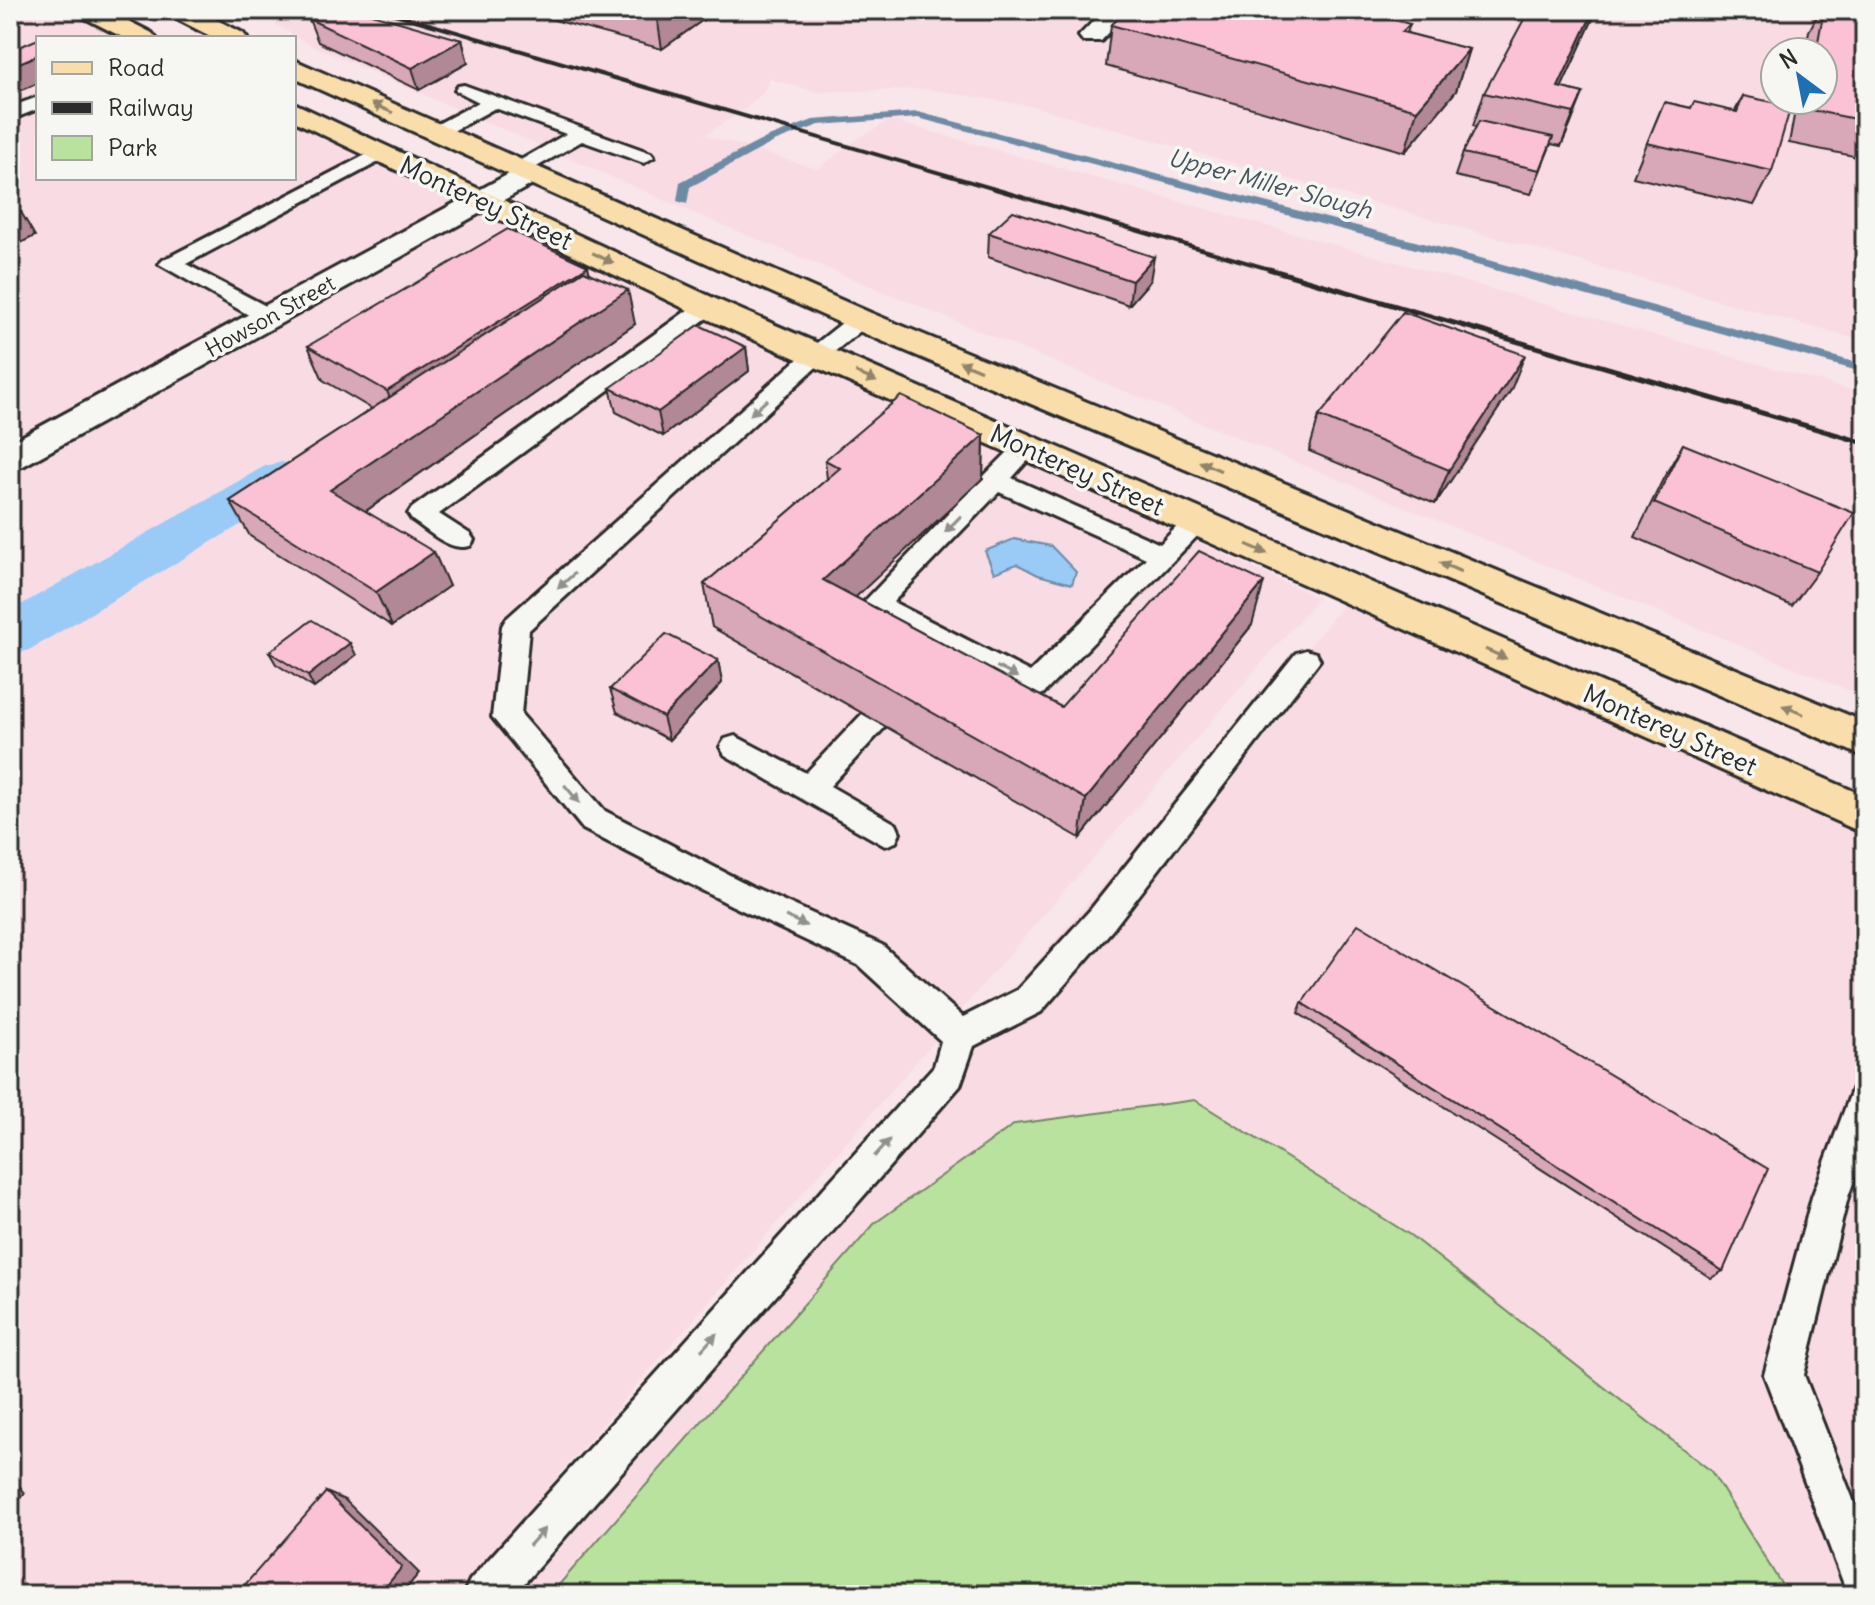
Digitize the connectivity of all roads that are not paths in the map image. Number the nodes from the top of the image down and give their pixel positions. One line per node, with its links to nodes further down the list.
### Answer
1 (88, 10): 4 (main road)
2 (178, 10): 5 (main road)
3 (1118, 10): 6 (street)
4 (139, 36)
5 (230, 36)
6 (1092, 36)
7 (296, 69): 13 (main road, Monterey Street, one-way to 7)
8 (464, 90): 9 (lane)
9 (494, 101): 13 (lane); 14 (lane)
10 (36, 103): 12 (lane)
11 (296, 112): 15 (main road, Monterey Street)
12 (10, 114)
13 (437, 132): 17 (main road, Monterey Street)
14 (580, 134): 16 (lane); 17 (lane)
15 (381, 153): 18 (main road, Monterey Street); 20 (lane)
16 (644, 157)
17 (524, 172): 18 (street, Howson Street); 21 (main road, Monterey Street)
18 (483, 200): 19 (main road, Monterey Street, one-way to 19); 20 (street, Howson Street)
19 (707, 307): 22 (main road, Monterey Street); 27 (lane)
20 (269, 317): 24 (street, Howson Street)
21 (860, 320): 22 (lane); 33 (main road, Monterey Street, one-way to 21)
22 (816, 355): 23 (main road, Monterey Street, one-way to 23); 38 (lane, one-way to 38)
23 (1027, 448): 25 (lane); 26 (main road, Monterey Street)
24 (10, 458)
25 (995, 480): 28 (lane); 29 (lane, one-way to 29)
26 (1197, 523): 28 (lane); 36 (main road, Monterey Street, one-way to 36)
27 (461, 540)
28 (1164, 556): 29 (lane, one-way to 28)
29 (951, 643): 31 (lane)
30 (1306, 660): 38 (lane)
31 (930, 663)
32 (874, 720): 35 (lane)
33 (1865, 740)
34 (735, 747): 35 (lane)
35 (809, 789): 37 (lane)
36 (1865, 816)
37 (885, 833)
38 (960, 1036): 41 (lane, one-way to 38)
39 (1865, 1099): 40 (lane)
40 (1865, 1584)
41 (485, 1595)

